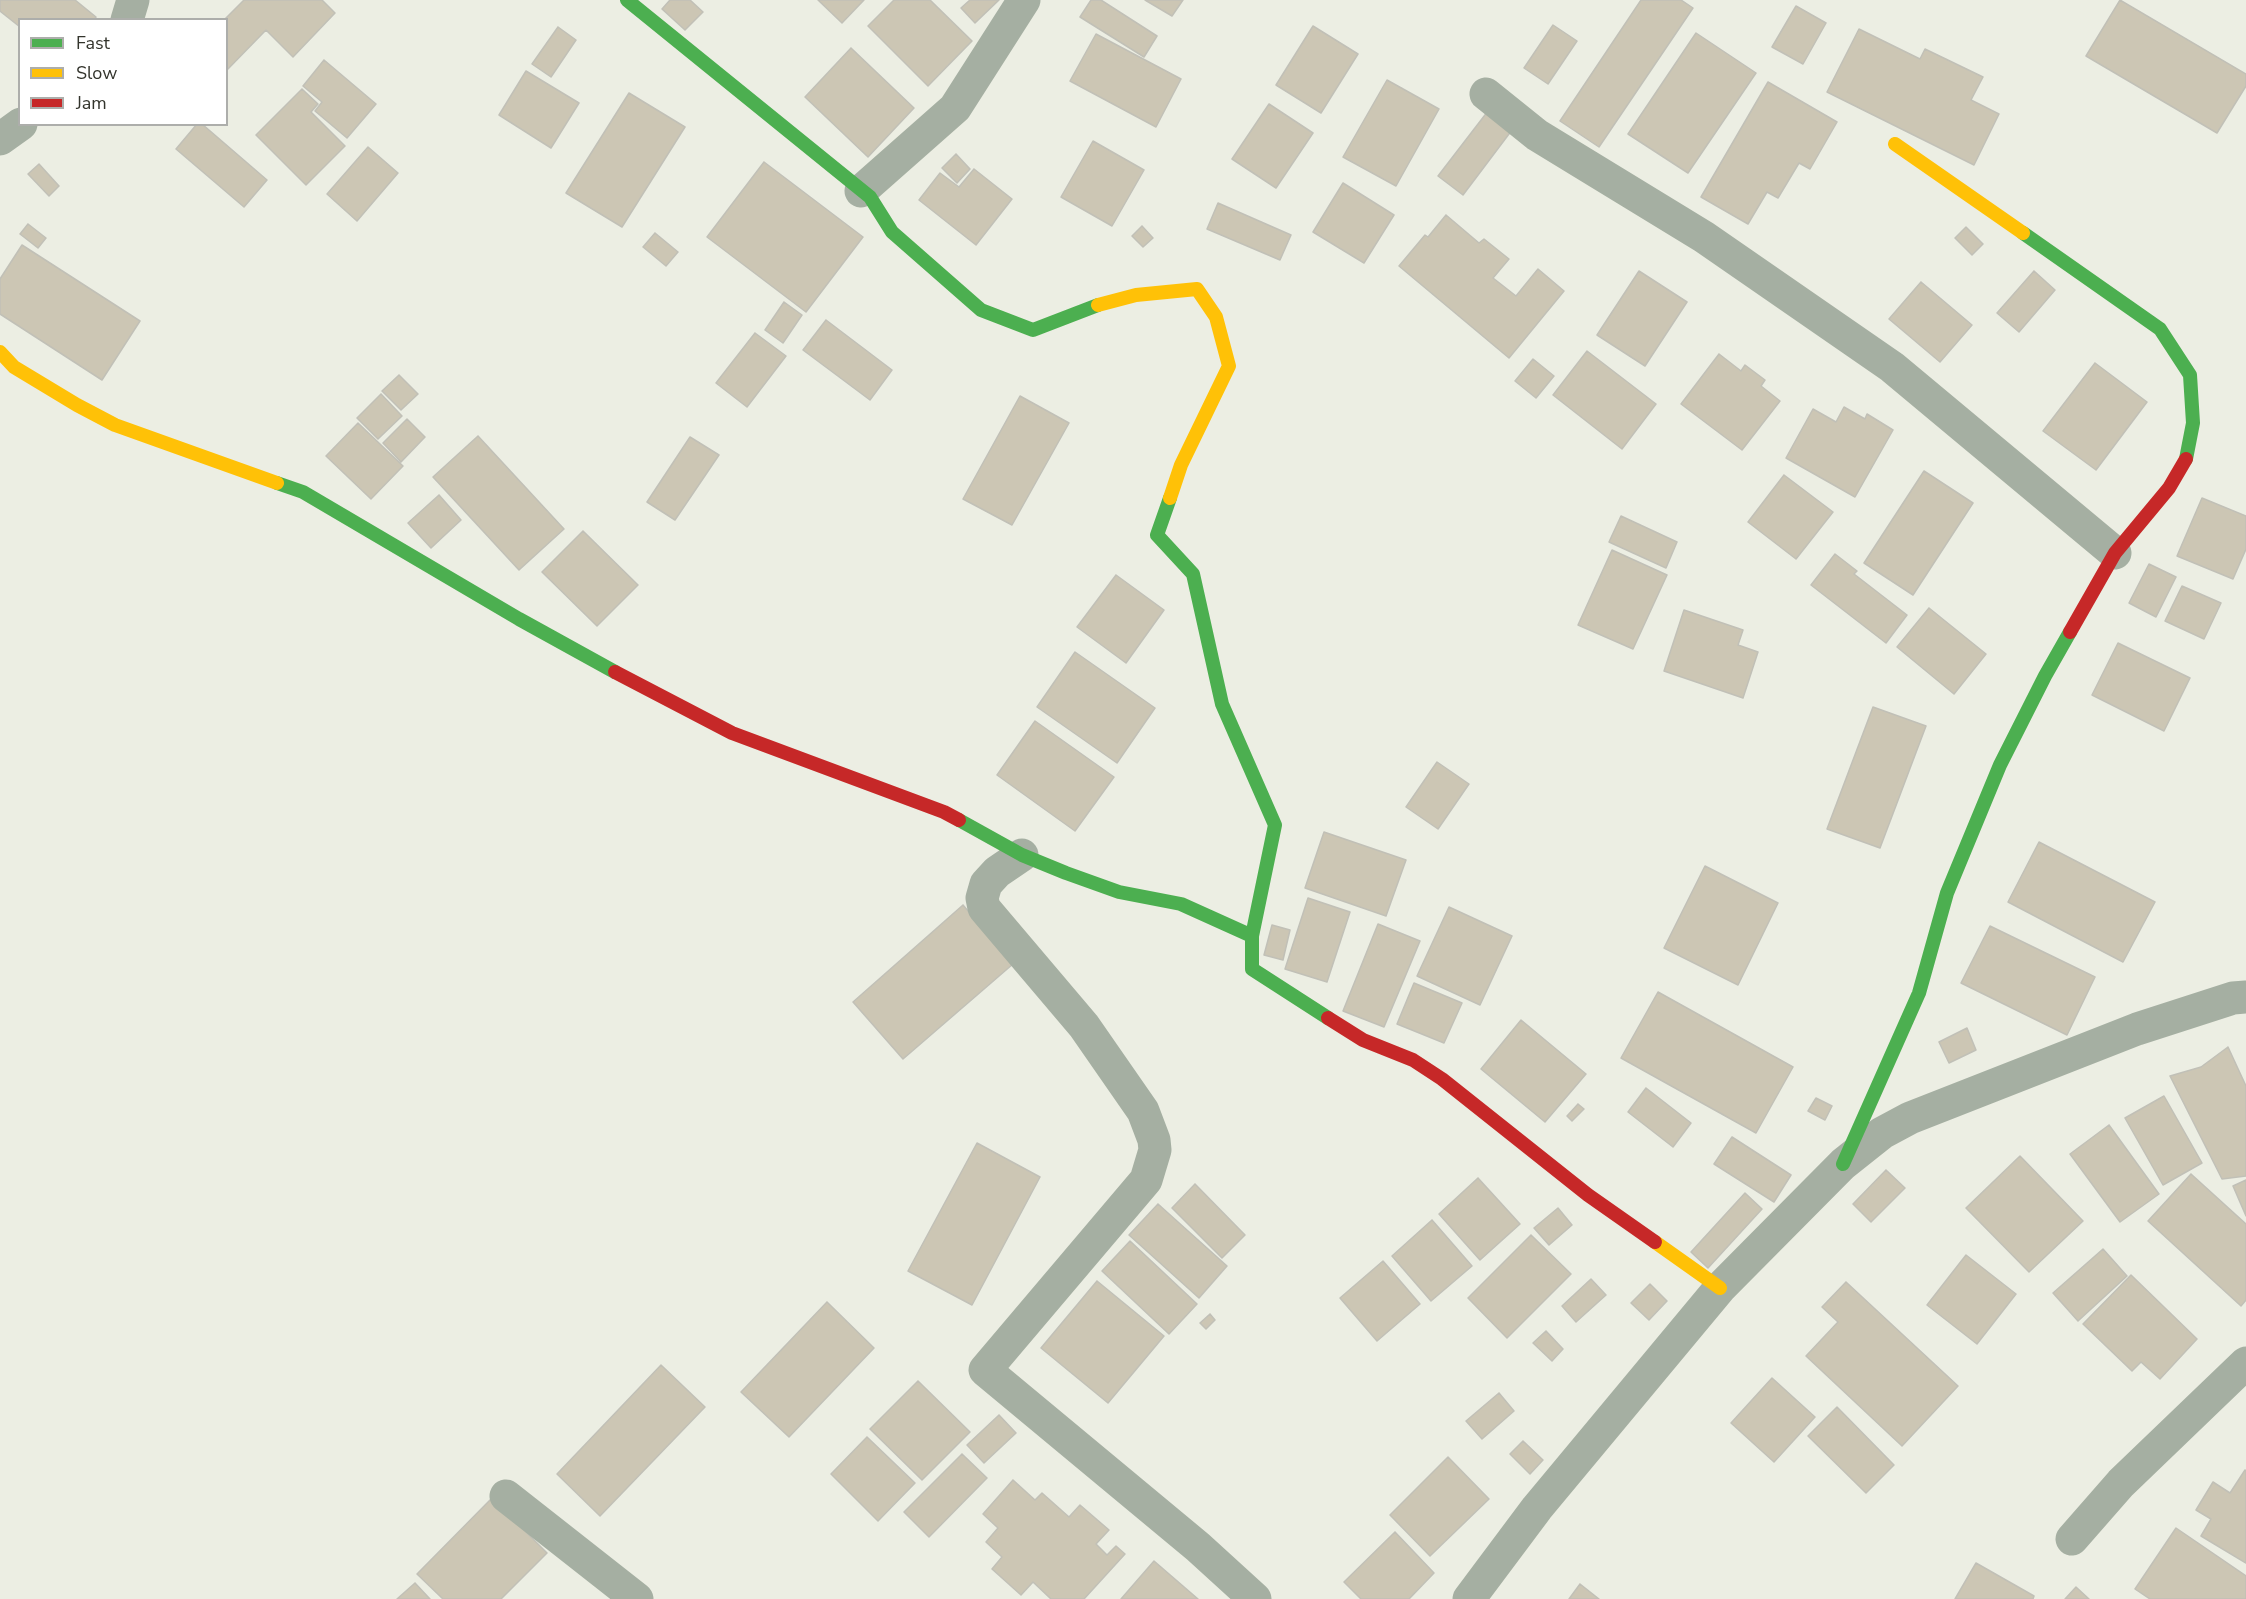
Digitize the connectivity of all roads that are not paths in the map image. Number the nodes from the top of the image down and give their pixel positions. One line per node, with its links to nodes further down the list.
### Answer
1 (133, 0): 4 (street)
2 (627, 0): 9 (street)
3 (1024, 0): 9 (street)
4 (128, 18)
5 (1486, 94): 11 (street)
6 (18, 126): 7 (street)
7 (0, 139)
8 (1895, 144): 11 (street)
9 (861, 191): 13 (street)
10 (0, 352): 12 (street)
11 (2115, 553): 15 (street)
12 (1022, 855): 13 (street); 21 (street)
13 (1252, 936): 16 (street)
14 (2246, 998): 15 (street)
15 (1843, 1164): 16 (street)
16 (1720, 1288): 22 (street)
17 (2246, 1363): 19 (street)
18 (506, 1496): 20 (street)
19 (2072, 1539)
20 (637, 1599)
21 (1255, 1599)
22 (1469, 1599)

